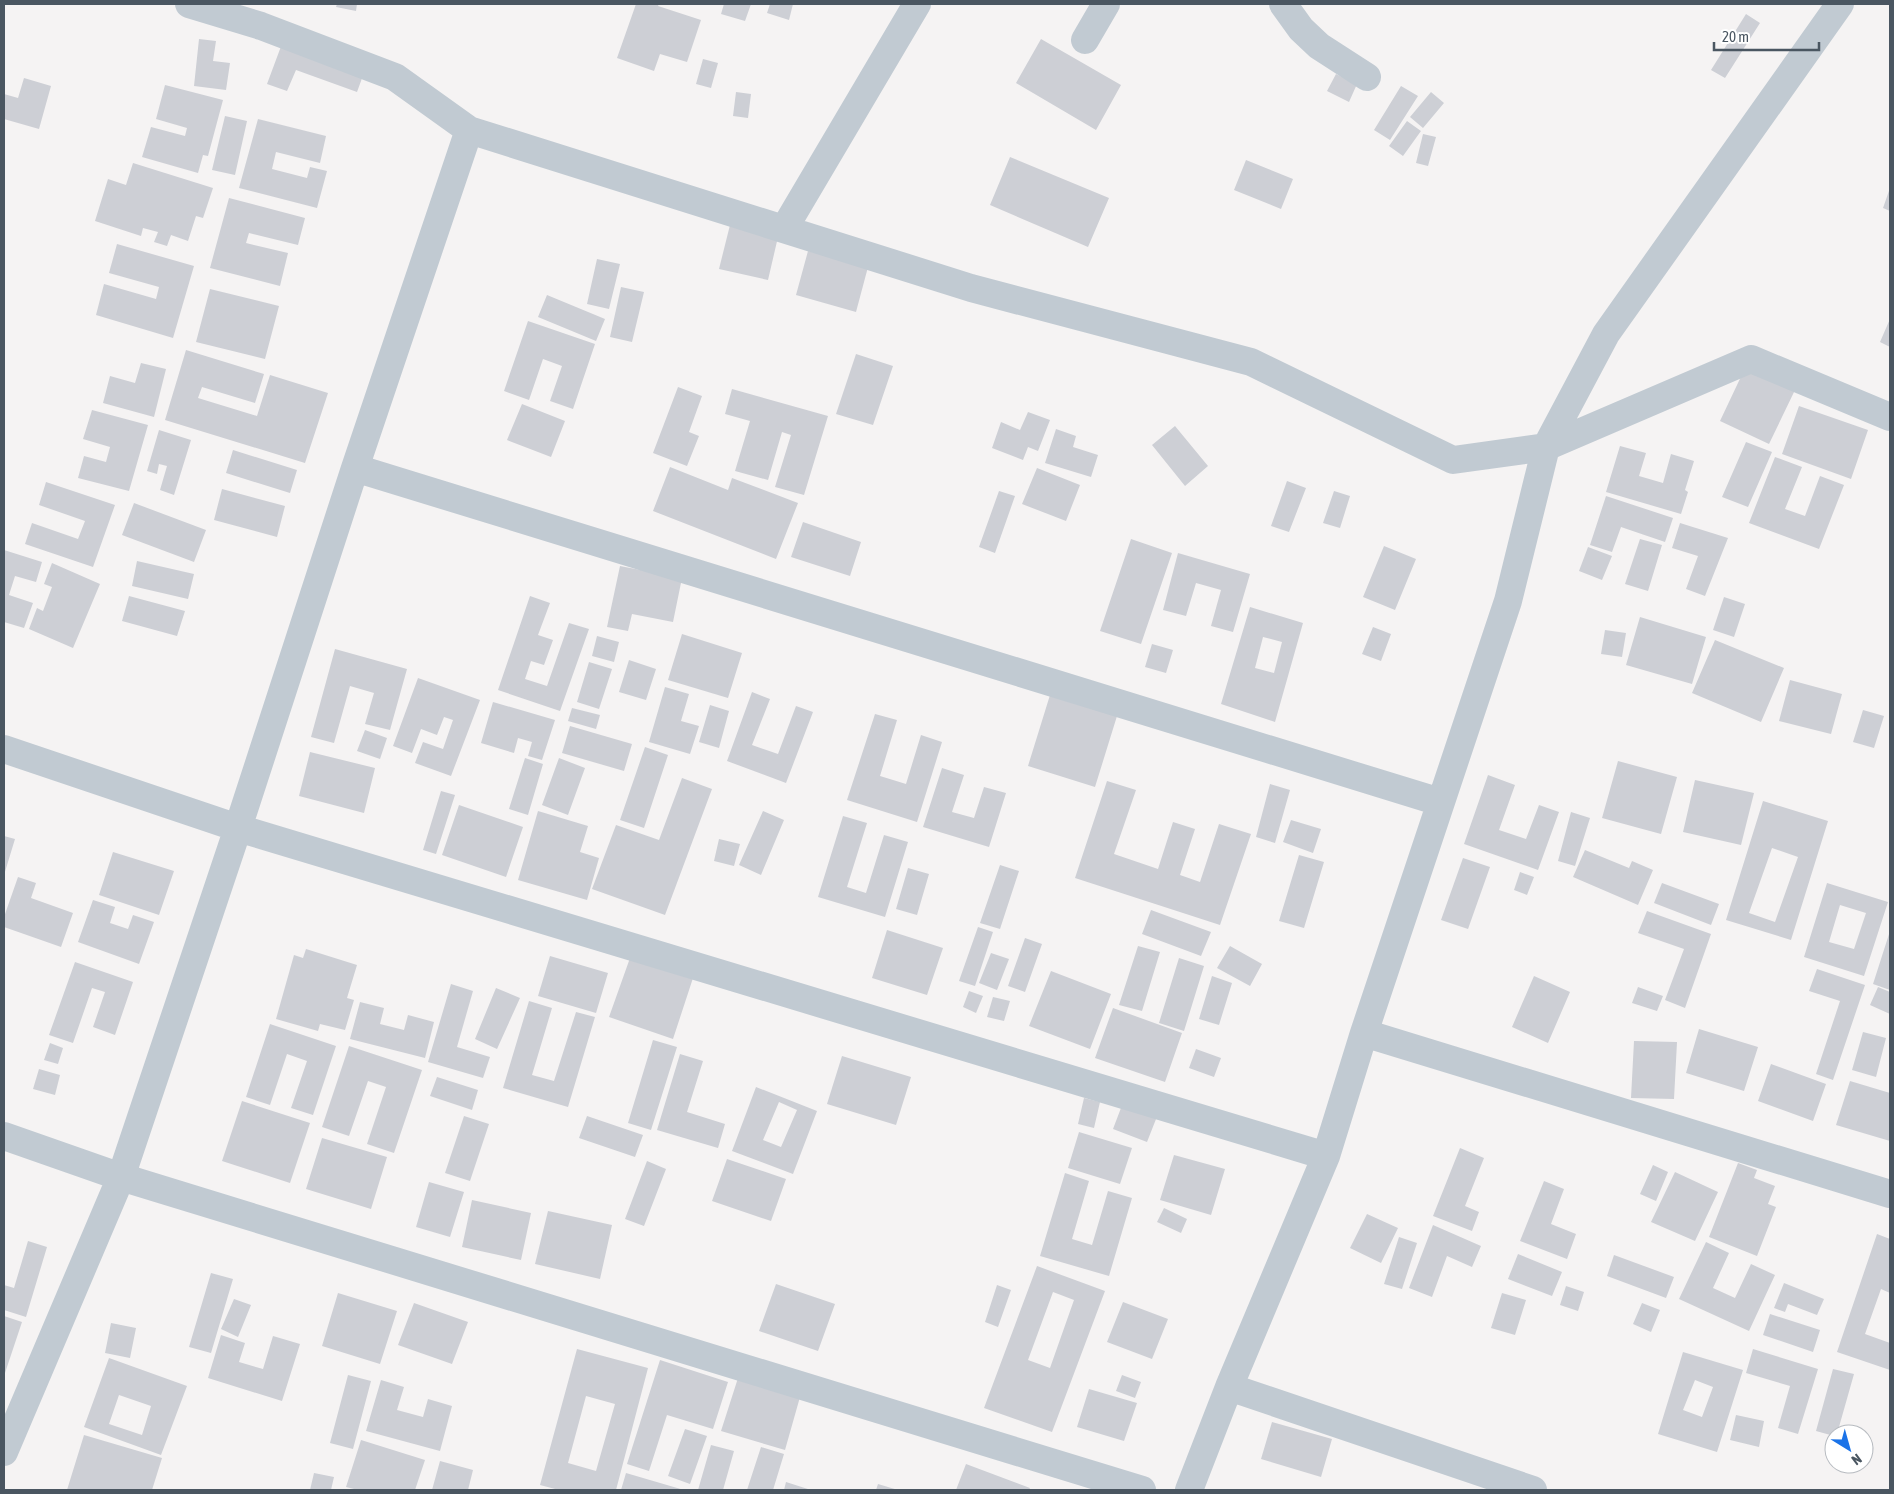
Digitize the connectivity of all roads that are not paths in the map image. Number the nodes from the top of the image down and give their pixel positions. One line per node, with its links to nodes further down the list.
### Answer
1 (189, 4): 8 (street)
2 (917, 4): 9 (street)
3 (1106, 4): 6 (street)
4 (1284, 4): 7 (street)
5 (1840, 4): 11 (street)
6 (1085, 40)
7 (1367, 77)
8 (470, 130): 9 (street); 12 (street)
9 (784, 229): 11 (street)
10 (1890, 417): 11 (street)
11 (1546, 447): 14 (street)
12 (355, 468): 14 (street); 15 (street)
13 (4, 749): 15 (street)
14 (1440, 802): 16 (street)
15 (238, 828): 18 (street); 19 (street)
16 (1364, 1033): 18 (street); 20 (street)
17 (4, 1136): 19 (street)
18 (1326, 1156): 21 (street)
19 (121, 1177): 22 (street); 23 (street)
20 (1890, 1194)
21 (1229, 1387): 24 (street); 25 (street)
22 (4, 1452)
23 (1142, 1490)
24 (1189, 1490)
25 (1533, 1490)

